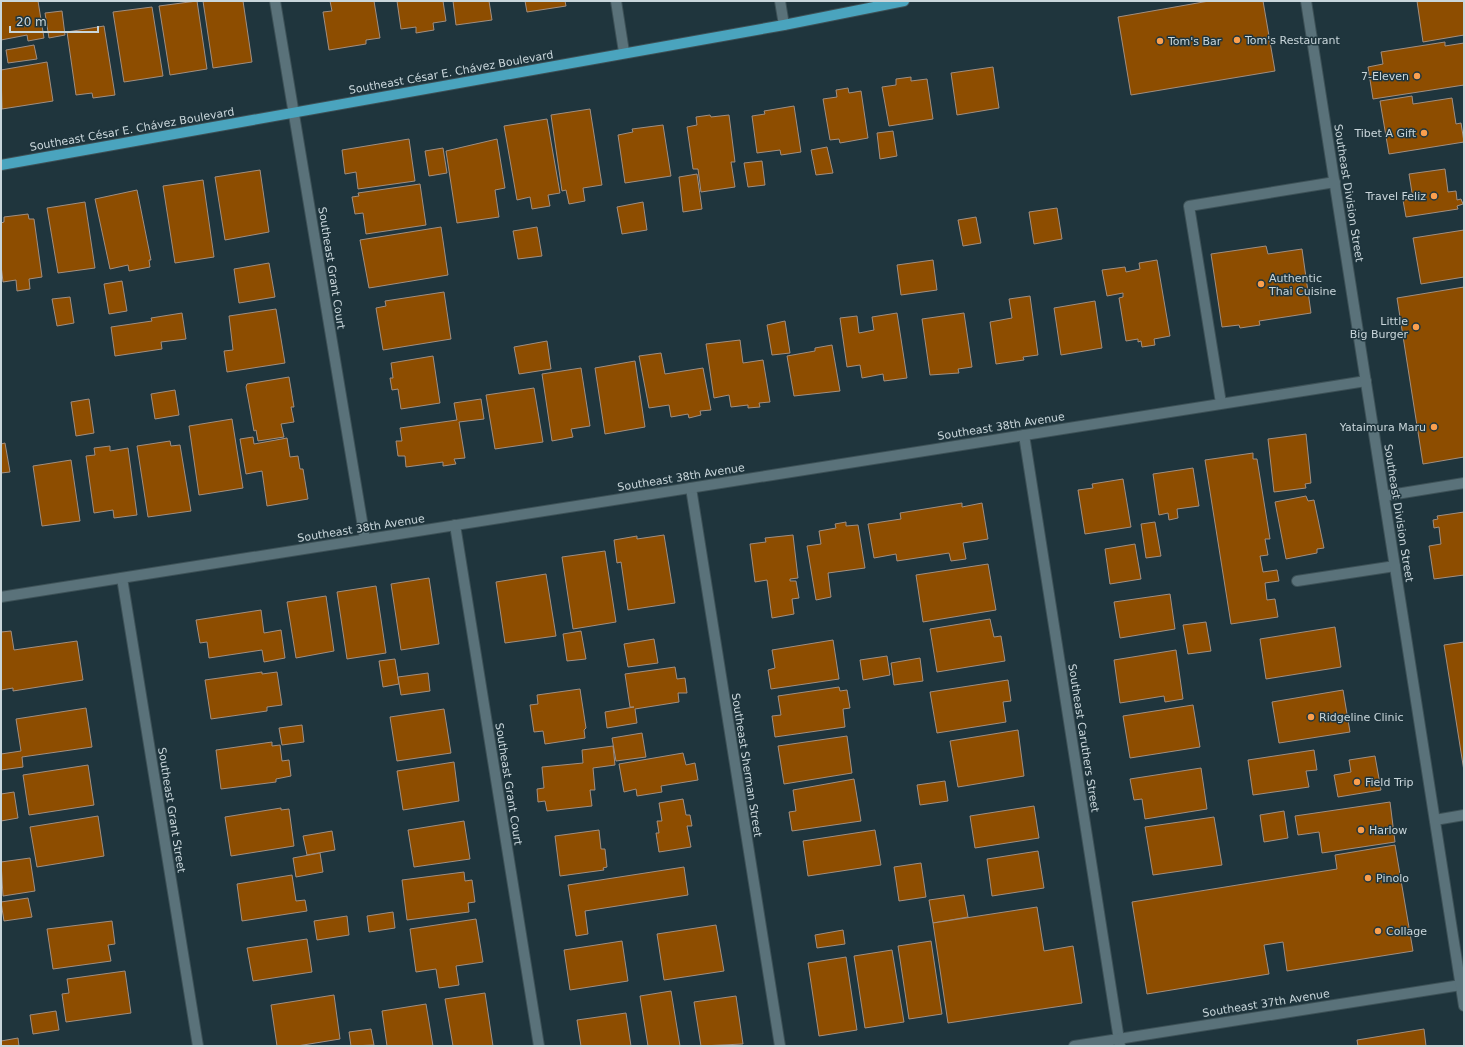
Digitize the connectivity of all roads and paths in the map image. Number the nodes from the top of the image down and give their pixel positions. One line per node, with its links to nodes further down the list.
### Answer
1 (275, 1): 8 (street, Southeast Grant Court)
2 (616, 1): 7 (street)
3 (780, 1): 6 (street)
4 (904, 1): 6 (main road, Southeast César E. Chávez Boulevard)
5 (1306, 1): 10 (street, Southeast Division Street)
6 (784, 24): 7 (main road, Southeast César E. Chávez Boulevard)
7 (624, 52): 8 (main road, Southeast César E. Chávez Boulevard)
8 (293, 113): 9 (main road, Southeast César E. Chávez Boulevard); 18 (street, Southeast Grant Court)
9 (1, 165)
10 (1335, 182): 11 (street, Southeast Division Street); 12 (street)
11 (1366, 381): 12 (street, Southeast 38th Avenue); 16 (street, Southeast Division Street)
12 (1221, 404): 13 (street, Southeast 38th Avenue)
13 (1024, 435): 15 (street, Southeast 38th Avenue); 27 (street, Southeast Caruthers Street)
14 (1464, 482): 16 (street)
15 (691, 488): 17 (street, Southeast 38th Avenue); 30 (street, Southeast Sherman Street)
16 (1384, 496): 19 (street, Southeast Division Street)
17 (455, 525): 18 (street, Southeast 38th Avenue); 29 (street, Southeast Grant Court)
18 (365, 540): 20 (street, Southeast 38th Avenue)
19 (1395, 566): 21 (street); 24 (street, Southeast Division Street)
20 (122, 578): 22 (street, Southeast 38th Avenue); 28 (street, Southeast Grant Street)
21 (1297, 580)
22 (1, 597)
23 (1464, 815): 24 (street)
24 (1435, 820): 25 (street, Southeast Division Street)
25 (1461, 985): 26 (street, Southeast Division Street); 27 (street, Southeast 37th Avenue)
26 (1464, 1006)
27 (1119, 1042): 31 (street, Southeast 37th Avenue)
28 (198, 1046)
29 (539, 1046)
30 (780, 1046)
31 (1074, 1046)

